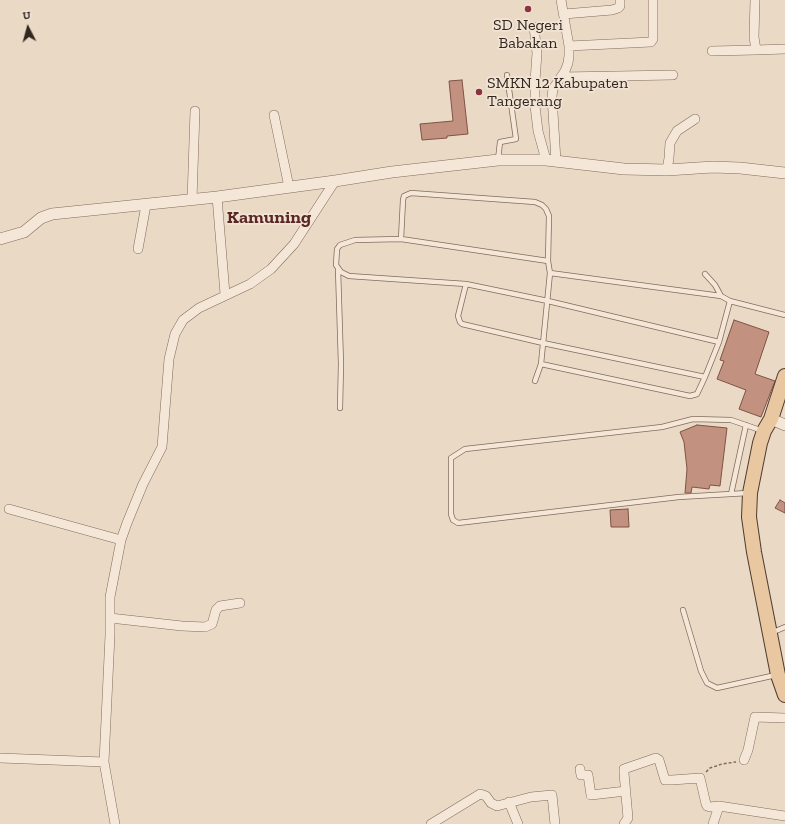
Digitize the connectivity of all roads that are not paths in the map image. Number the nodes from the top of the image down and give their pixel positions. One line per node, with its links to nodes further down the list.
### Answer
1 (561, 0): 5 (street)
2 (620, 0): 5 (street)
3 (653, 0): 7 (street)
4 (755, 0): 9 (street)
5 (564, 14): 7 (street)
6 (534, 27): 18 (street)
7 (569, 46): 13 (street)
8 (785, 49): 9 (street)
9 (756, 50): 10 (street)
10 (712, 51)
11 (507, 75): 17 (lane)
12 (673, 76): 13 (street)
13 (562, 77): 18 (street)
14 (195, 111): 24 (street)
15 (274, 115): 22 (street)
16 (695, 119): 19 (street)
17 (498, 160): 18 (street); 21 (street)
18 (551, 161): 19 (street)
19 (667, 170): 20 (street)
20 (785, 173)
21 (335, 181): 22 (street); 34 (street)
22 (289, 187): 23 (street)
23 (217, 197): 24 (street); 34 (street)
24 (192, 200): 25 (street)
25 (146, 205): 26 (street); 28 (street)
26 (0, 239)
27 (401, 239): 29 (lane); 29 (lane); 30 (lane)
28 (138, 249)
29 (548, 262): 31 (lane)
30 (338, 269): 33 (lane); 45 (lane)
31 (550, 273): 35 (lane); 36 (lane)
32 (705, 274): 35 (lane)
33 (466, 284): 36 (lane); 40 (lane)
34 (225, 294): 53 (street)
35 (721, 296): 37 (lane)
36 (548, 301): 39 (lane); 40 (lane)
37 (730, 301): 38 (lane); 39 (lane)
38 (785, 315)
39 (719, 342): 43 (lane)
40 (543, 344): 41 (lane); 43 (lane)
41 (541, 364): 43 (lane); 44 (lane)
42 (785, 376): 46 (main road)
43 (705, 377)
44 (535, 381)
45 (340, 408)
46 (771, 418): 48 (street); 49 (main road)
47 (746, 425): 49 (lane); 51 (lane); 51 (lane)
48 (785, 425)
49 (764, 431): 50 (main road)
50 (750, 493): 51 (lane); 58 (main road)
51 (731, 494)
52 (9, 509): 53 (street)
53 (121, 540): 56 (street)
54 (240, 604): 56 (street)
55 (683, 610): 59 (lane)
56 (110, 618): 64 (street)
57 (785, 627): 58 (lane)
58 (770, 634): 59 (main road)
59 (778, 675): 60 (main road)
60 (785, 695)
61 (785, 718): 63 (street)
62 (0, 758): 64 (street)
63 (744, 760)
64 (104, 762): 70 (street)
65 (580, 769): 66 (street)
66 (626, 791): 68 (street); 74 (street)
67 (509, 802): 71 (street); 72 (street); 73 (street)
68 (719, 806): 69 (street); 75 (street)
69 (785, 816)
70 (115, 824)
71 (431, 824)
72 (518, 824)
73 (555, 824)
74 (624, 824)
75 (713, 824)

